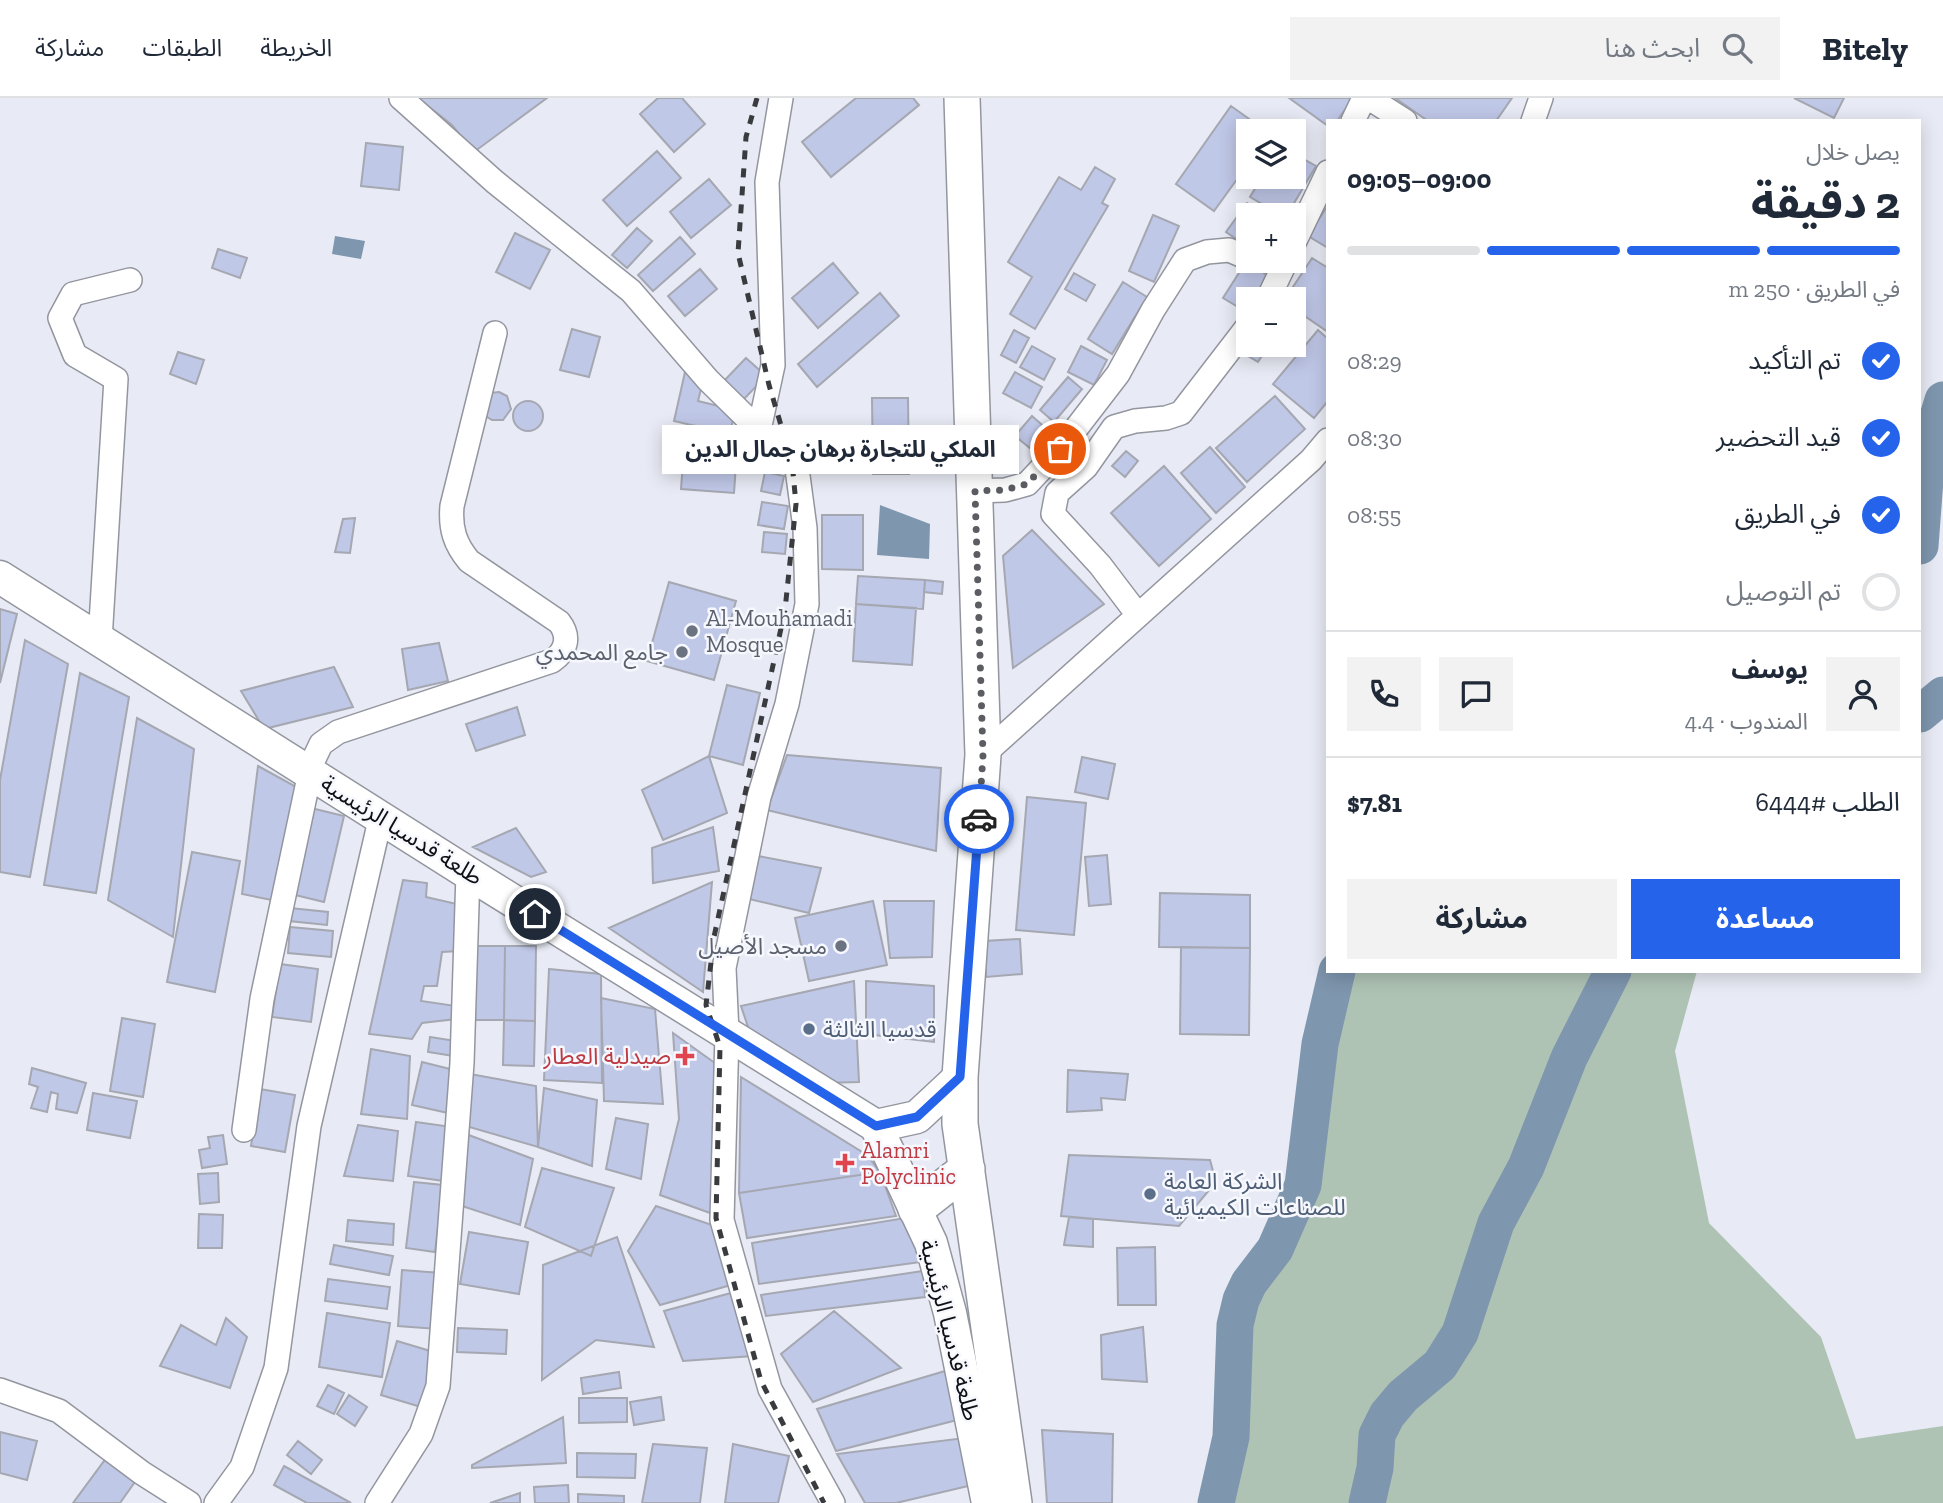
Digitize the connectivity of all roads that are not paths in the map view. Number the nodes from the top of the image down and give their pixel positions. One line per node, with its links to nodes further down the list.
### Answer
1 (401, 98): 16 (street)
2 (781, 98): 16 (street)
3 (962, 98): 18 (main road)
4 (1364, 98): 7 (street)
5 (1369, 98): 8 (street)
6 (1541, 98): 9 (street)
7 (1354, 119)
8 (1402, 119)
9 (1534, 119)
10 (1326, 176): 11 (street)
11 (1306, 218)
12 (1236, 253): 18 (street)
13 (130, 280): 21 (street)
14 (495, 332): 23 (street)
15 (1236, 342): 20 (street)
16 (759, 430): 26 (street)
17 (1326, 442): 20 (street)
18 (975, 491): 22 (main road)
19 (0, 577): 21 (main road, طلعة قدسيا الرئيسية)
20 (1138, 615): 22 (street)
21 (100, 640): 23 (main road, طلعة قدسيا الرئيسية)
22 (983, 755): 27 (main road)
23 (312, 773): 24 (main road, طلعة قدسيا الرئيسية); 29 (street)
24 (381, 816): 25 (main road, طلعة قدسيا الرئيسية); 34 (street)
25 (468, 873): 26 (main road, طلعة قدسيا الرئيسية); 35 (street)
26 (727, 1033): 28 (main road, طلعة قدسيا الرئيسية); 36 (street)
27 (960, 1077): 28 (main road); 30 (main road)
28 (876, 1126): 31 (main road, طلعة قدسيا الرئيسية)
29 (243, 1130)
30 (967, 1170): 31 (main road); 38 (main road)
31 (916, 1209): 37 (main road, طلعة قدسيا الرئيسية)
32 (3, 1393): 33 (street)
33 (189, 1503)
34 (216, 1503)
35 (377, 1503)
36 (833, 1503)
37 (988, 1503)
38 (1014, 1503)

